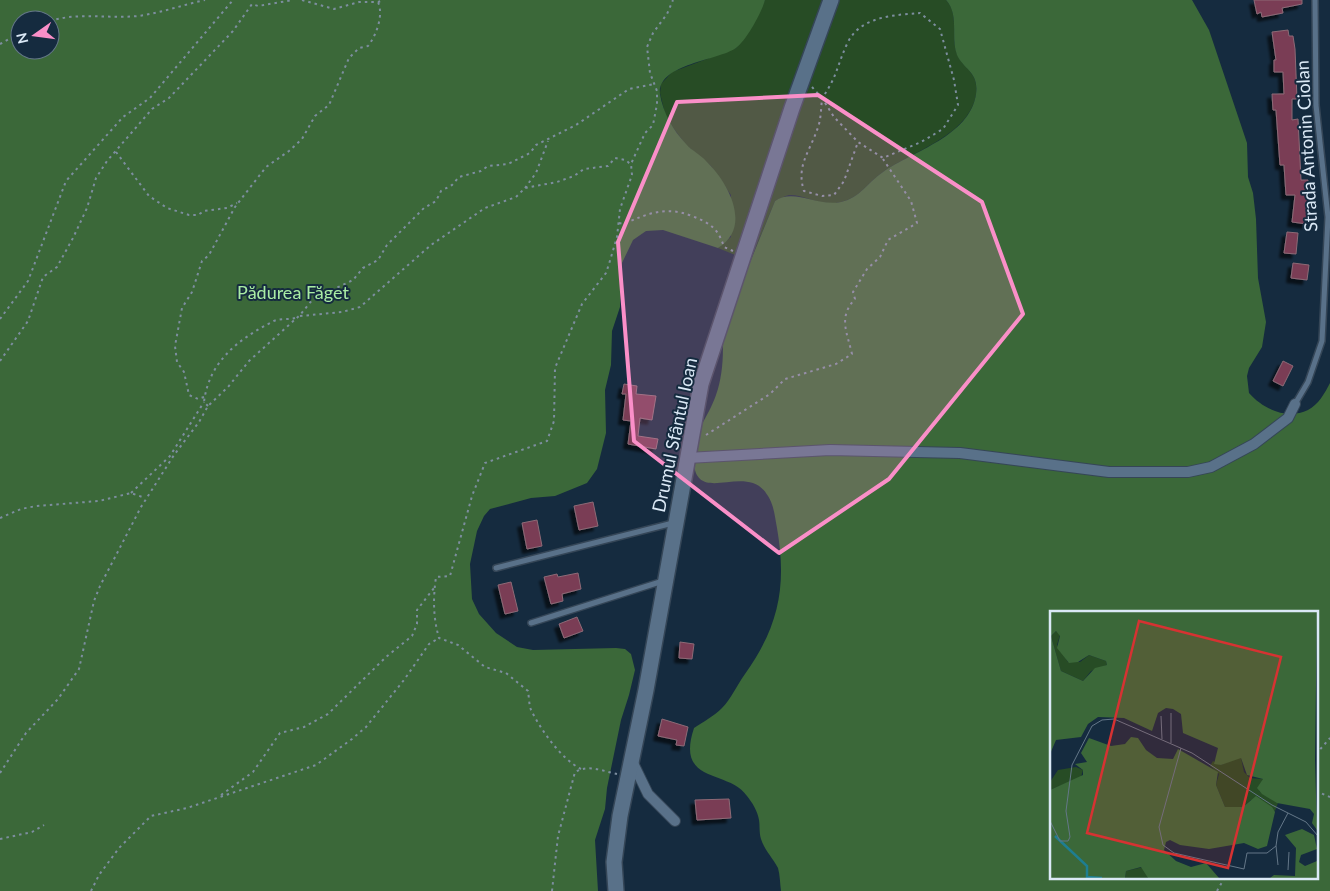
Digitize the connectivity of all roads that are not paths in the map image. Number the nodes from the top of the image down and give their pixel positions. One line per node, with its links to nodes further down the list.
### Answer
1 (831, 0): 4 (main road, Drumul Sfântul Ioan)
2 (1315, 0): 3 (lane, Strada Antonin Ciolan)
3 (1295, 404): 4 (street)
4 (690, 458): 5 (main road, Drumul Sfântul Ioan)
5 (676, 522): 6 (lane); 7 (main road, Drumul Sfântul Ioan)
6 (496, 568)
7 (666, 580): 8 (lane); 9 (main road, Drumul Sfântul Ioan)
8 (531, 623)
9 (632, 761): 10 (street); 11 (main road, Drumul Sfântul Ioan)
10 (675, 821)
11 (616, 891)

